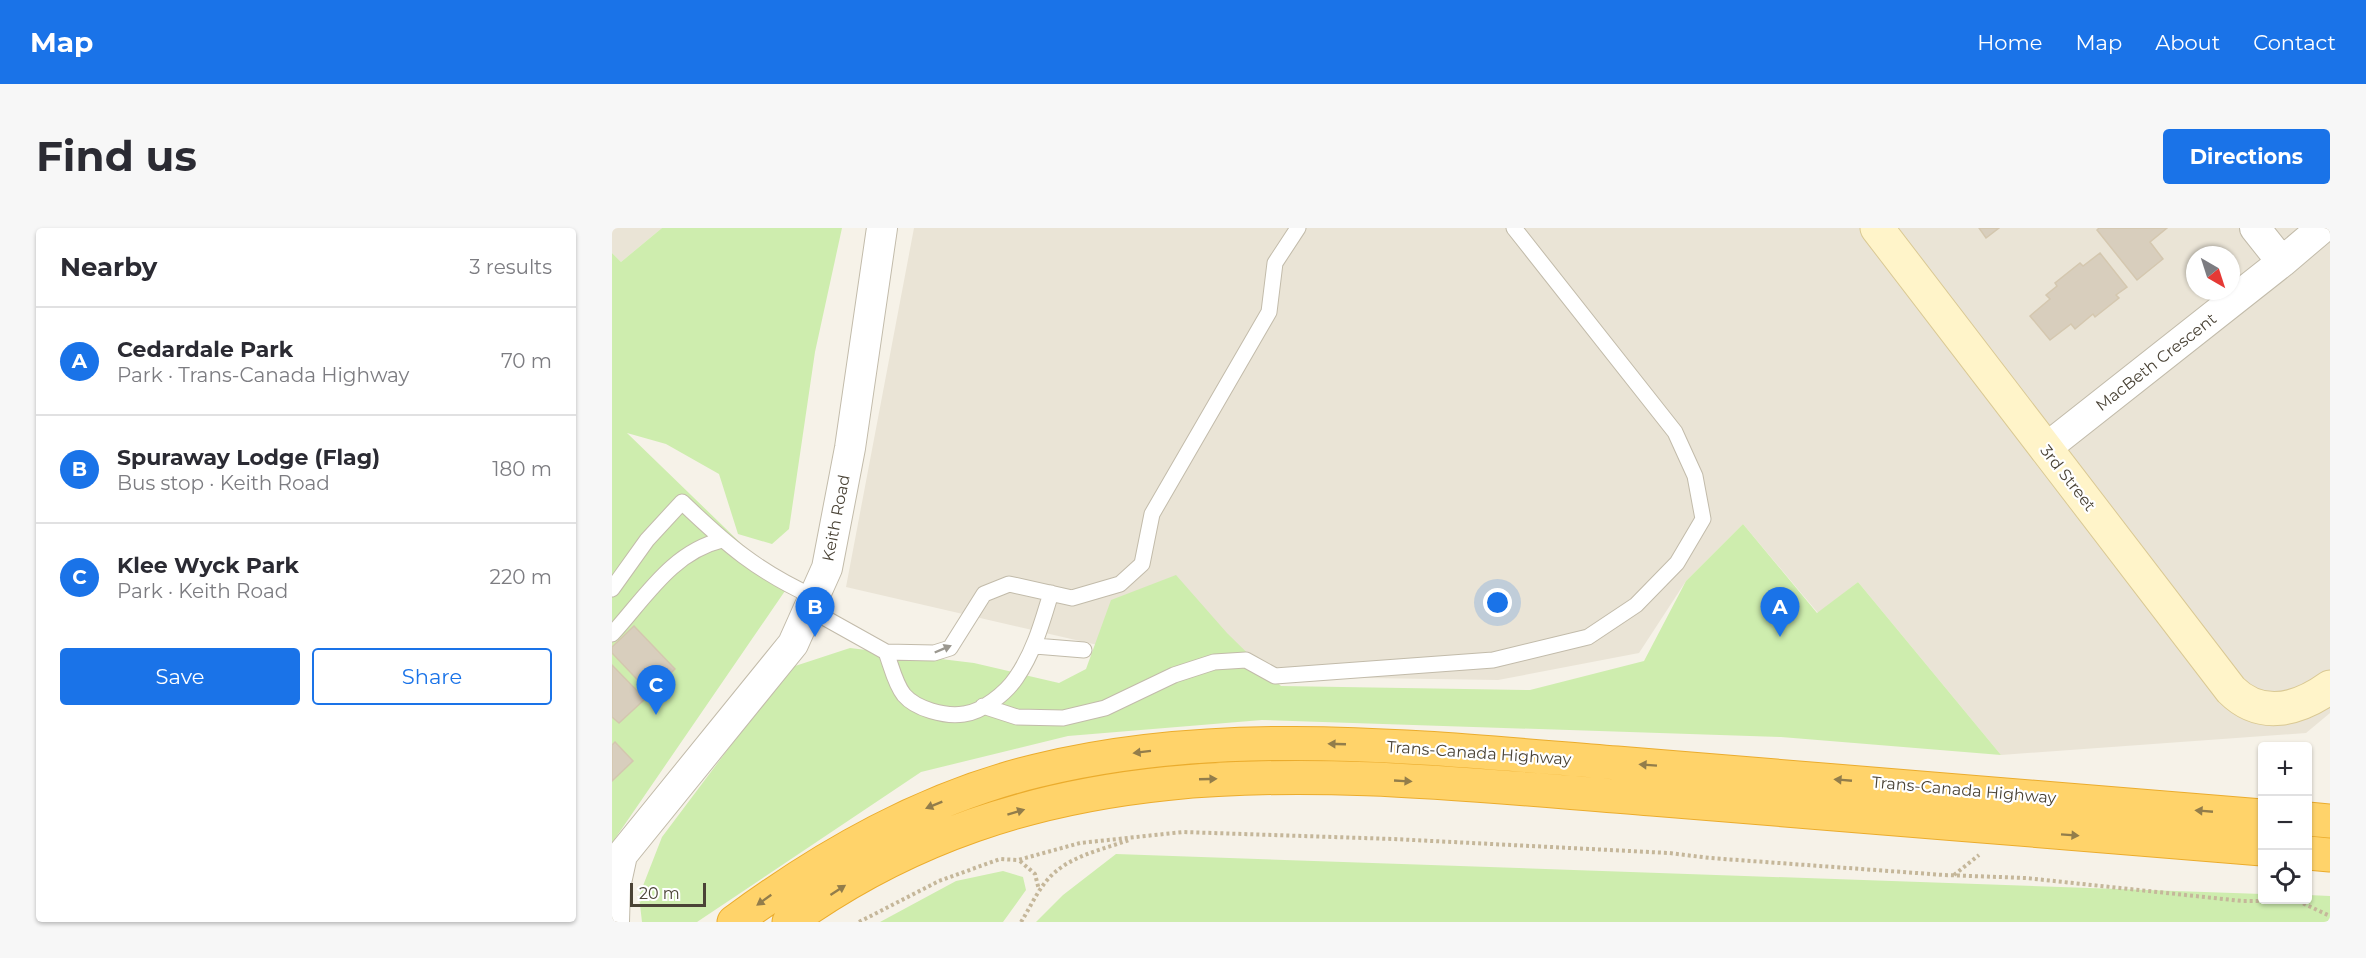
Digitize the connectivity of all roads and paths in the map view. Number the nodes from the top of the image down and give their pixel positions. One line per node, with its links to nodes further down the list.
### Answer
1 (882, 228): 12 (street, Keith Road)
2 (1298, 228): 11 (lane)
3 (1514, 228): 18 (lane)
4 (1877, 228): 8 (street, 3rd Street)
5 (2255, 228): 7 (street)
6 (2322, 228): 7 (street, MacBeth Crescent)
7 (2282, 262): 8 (street, MacBeth Crescent)
8 (2045, 449): 17 (street, 3rd Street)
9 (722, 540): 10 (lane); 12 (lane); 13 (lane)
10 (612, 590)
11 (1051, 593): 14 (lane); 16 (lane, one-way to 11)
12 (812, 603): 16 (lane); 25 (street, Keith Road)
13 (612, 634)
14 (1035, 645): 15 (lane); 18 (lane)
15 (1084, 650)
16 (886, 652): 18 (lane)
17 (2330, 687)
18 (982, 706)
19 (2258, 816): 31 (highway, Trans-Canada Highway, one-way to 31)
20 (2312, 819): 21 (highway)
21 (2330, 820)
22 (1135, 837): 27 (path); 28 (path); 29 (path)
23 (2258, 849): 32 (highway, Trans-Canada Highway, one-way to 23)
24 (2312, 853): 26 (highway)
25 (617, 854): 30 (street, Keith Road)
26 (2330, 855)
27 (1018, 860): 28 (path); 33 (path)
28 (1039, 891): 34 (path)
29 (2330, 916)
30 (614, 922)
31 (734, 922)
32 (789, 922)
33 (859, 922)
34 (1021, 922)

